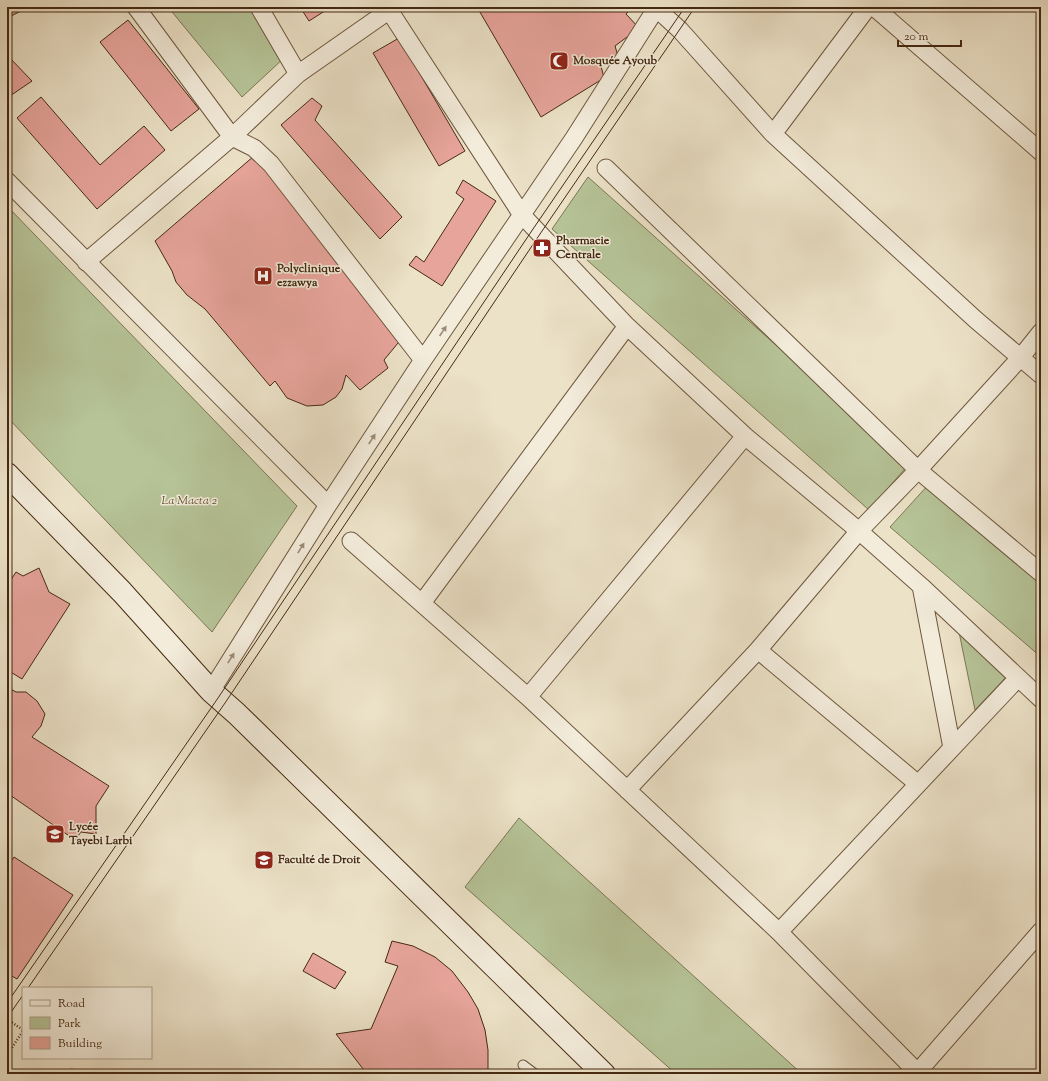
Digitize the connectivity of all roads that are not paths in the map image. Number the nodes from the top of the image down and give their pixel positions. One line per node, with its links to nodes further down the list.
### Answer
1 (136, 7): 9 (street)
2 (259, 7): 7 (street)
3 (656, 7): 8 (street); 13 (street)
4 (868, 7): 8 (street)
5 (874, 7): 10 (street)
6 (390, 8): 7 (street); 13 (street)
7 (298, 74): 9 (street)
8 (773, 134): 17 (street)
9 (232, 137): 14 (street); 18 (street)
10 (1041, 152)
11 (606, 168): 21 (street)
12 (7, 181): 14 (street)
13 (522, 215): 15 (street); 18 (street, one-way to 13)
14 (86, 262): 23 (street)
15 (627, 326): 20 (street); 28 (street)
16 (1041, 332): 17 (street)
17 (1021, 357): 19 (street); 21 (street)
18 (423, 360): 23 (street, one-way to 18)
19 (1041, 375)
20 (745, 436): 24 (street); 32 (street)
21 (918, 470): 24 (street); 26 (street)
22 (7, 474): 31 (main road)
23 (328, 505): 31 (street, one-way to 23)
24 (859, 531): 27 (street); 29 (street)
25 (351, 541): 28 (street)
26 (1041, 573)
27 (921, 586): 30 (street); 34 (street)
28 (422, 603): 32 (street)
29 (758, 650): 35 (street); 36 (street)
30 (1018, 678): 33 (street); 34 (street)
31 (211, 691): 41 (main road)
32 (528, 697): 36 (street)
33 (1041, 699)
34 (952, 748): 35 (street)
35 (918, 784): 38 (street)
36 (626, 790): 38 (street)
37 (1041, 931): 42 (street)
38 (779, 932): 42 (street)
39 (524, 1065): 40 (lane)
40 (535, 1074)
41 (604, 1074)
42 (917, 1074)

